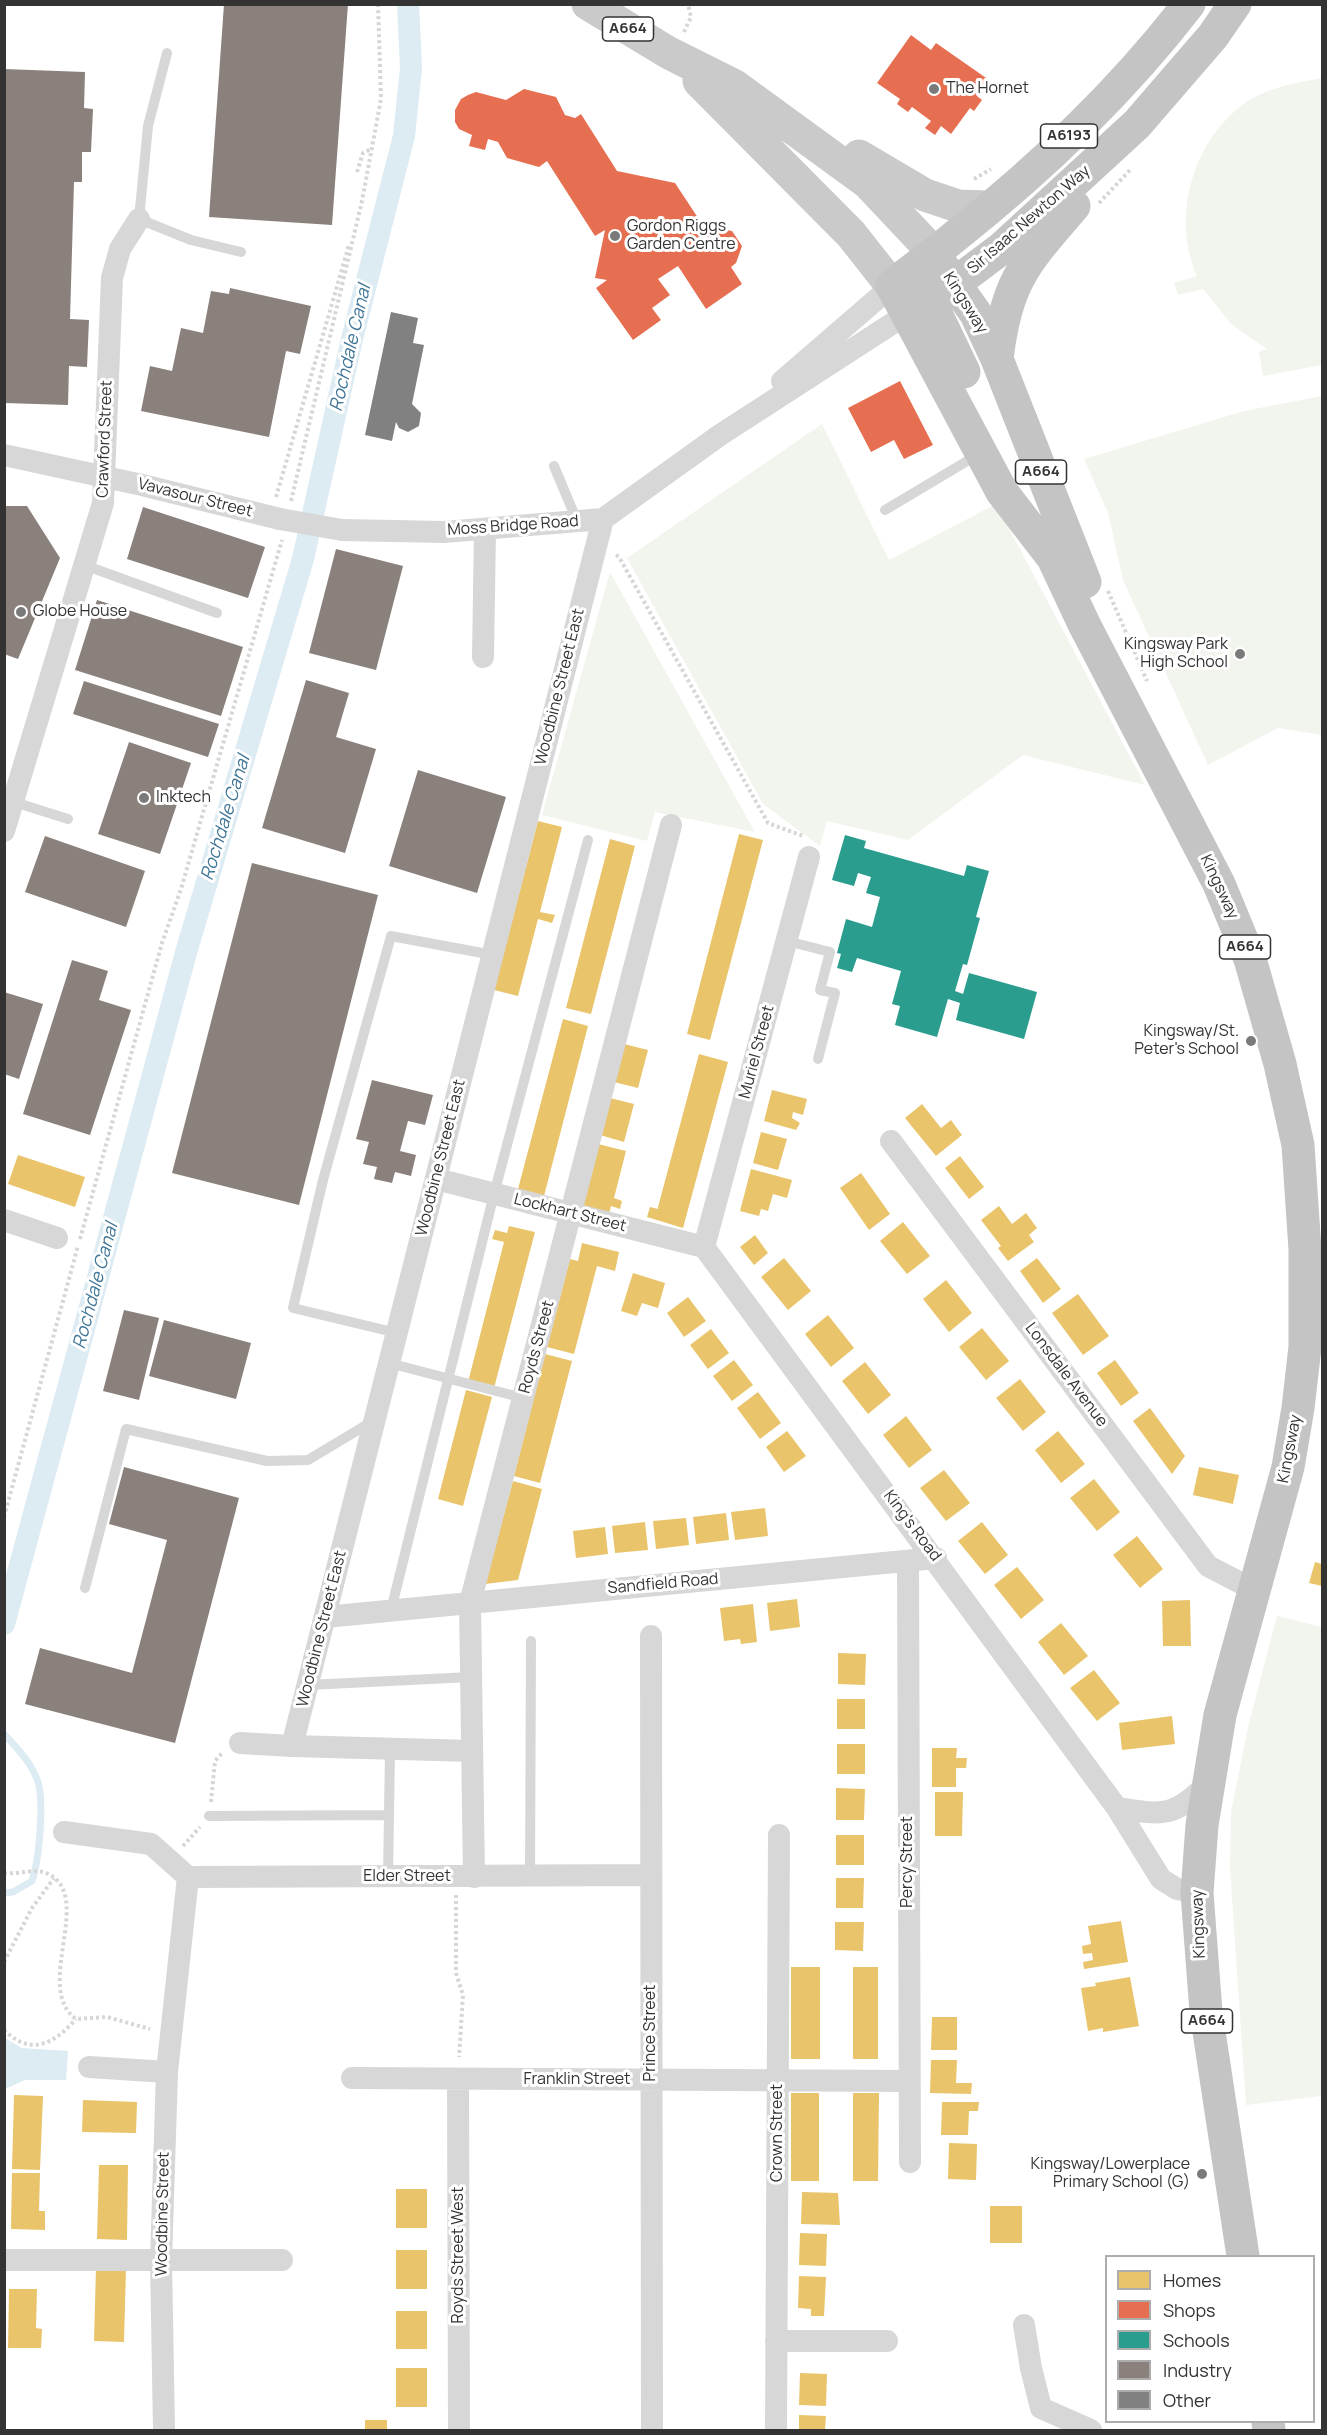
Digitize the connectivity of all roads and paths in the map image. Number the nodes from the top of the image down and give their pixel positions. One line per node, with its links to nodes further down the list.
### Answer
1 (378, 4): 10 (path)
2 (588, 4): 6 (main road, Kingsway / A664)
3 (688, 4): 6 (path)
4 (1190, 4): 17 (highway, A6193)
5 (1235, 4): 9 (highway, Sir Isaac Newton Way / A6193)
6 (676, 43): 8 (main road, Kingsway / A664); 22 (main road, Kingsway / A664)
7 (167, 53): 19 (lane)
8 (735, 86): 12 (main road, Kingsway / A664); 17 (main road, A664)
9 (1137, 124): 22 (highway, Sir Isaac Newton Way / A6193); 23 (highway, A6193)
10 (371, 149): 14 (path); 16 (path)
11 (1138, 161): 18 (path)
12 (841, 164): 21 (main road, Kingsway / A664); 22 (main road, A664)
13 (996, 165): 15 (path)
14 (357, 172)
15 (970, 181)
16 (362, 201): 30 (path); 30 (path)
17 (989, 207): 21 (highway, A6193)
18 (1091, 211)
19 (139, 219): 20 (lane); 28 (street, Crawford Street)
20 (241, 252)
21 (933, 252): 22 (highway, A664)
22 (918, 291): 23 (highway, Kingsway / A664); 24 (street, Moss Bridge Road); 24 (street, Moss Bridge Road); 25 (highway, Kingsway / A664); 35 (highway, A664)
23 (997, 359): 40 (highway, Kingsway / A664)
24 (720, 435): 31 (street, Moss Bridge Road)
25 (982, 452): 29 (lane); 35 (highway, Kingsway / A664)
26 (4, 455): 28 (street, Vavasour Street)
27 (554, 466): 32 (lane)
28 (102, 478): 30 (street, Vavasour Street); 36 (street, Crawford Street)
29 (885, 510)
30 (281, 517): 33 (street, Moss Bridge Road, bridge); 64 (path)
31 (603, 519): 32 (street, Moss Bridge Road); 34 (street, Woodbine Street East)
32 (577, 521): 33 (street, Moss Bridge Road)
33 (486, 529): 39 (street)
34 (596, 548): 47 (path); 49 (street, Woodbine Street East)
35 (1053, 558): 40 (highway, Kingsway / A664)
36 (84, 565): 38 (lane); 42 (street, Crawford Street)
37 (1105, 583): 41 (path)
38 (217, 614)
39 (483, 657)
40 (1107, 668): 59 (highway, Kingsway / A664)
41 (1150, 688)
42 (14, 802): 43 (lane); 45 (street, Crawford Street)
43 (68, 819)
44 (671, 825): 54 (street, Royds Street)
45 (4, 831)
46 (588, 840): 53 (lane)
47 (809, 857): 48 (street, Muriel Street)
48 (787, 941): 50 (lane); 57 (street, Muriel Street)
49 (493, 955): 52 (street, Woodbine Street East); 58 (lane)
50 (818, 1059)
51 (891, 1141): 68 (street, Lonsdale Avenue)
52 (436, 1179): 53 (street, Lockhart Street); 58 (street, Woodbine Street East)
53 (494, 1194): 54 (street, Lockhart Street); 61 (lane)
54 (571, 1214): 57 (street, Lockhart Street); 62 (street, Royds Street)
55 (4, 1220): 56 (street)
56 (57, 1238)
57 (704, 1247): 65 (street, King's Road)
58 (397, 1333): 60 (street, Woodbine Street East)
59 (1314, 1347): 68 (highway, Kingsway / A664)
60 (389, 1363): 61 (lane); 63 (street, Woodbine Street East)
61 (448, 1380): 62 (lane); 70 (lane)
62 (523, 1398): 69 (street, Royds Street)
63 (374, 1420): 67 (lane); 71 (street, Woodbine Street East)
64 (4, 1517)
65 (936, 1558): 66 (street, Sandfield Road); 81 (street, King's Road)
66 (908, 1561): 69 (street, Sandfield Road); 104 (street, Percy Street)
67 (85, 1588)
68 (1256, 1591): 80 (highway, Kingsway / A664)
69 (470, 1603): 70 (street, Sandfield Road); 74 (street, Royds Street)
70 (391, 1610): 71 (street, Sandfield Road)
71 (325, 1617): 75 (street, Woodbine Street East)
72 (651, 1636): 87 (street, Prince Street)
73 (531, 1641): 88 (lane)
74 (471, 1677): 75 (lane); 79 (street, Royds Street)
75 (308, 1685): 77 (street, Woodbine Street East)
76 (240, 1743): 77 (street)
77 (292, 1746): 78 (street)
78 (390, 1750): 79 (street); 82 (lane)
79 (472, 1751): 91 (street, Royds Street)
80 (1208, 1783): 81 (street); 93 (highway, Kingsway / A664)
81 (1117, 1808): 93 (street, King's Road)
82 (389, 1815): 83 (lane); 90 (lane)
83 (209, 1816)
84 (64, 1832): 89 (street)
85 (779, 1835): 103 (street, Crown Street)
86 (4, 1873): 92 (path)
87 (651, 1875): 88 (street, Elder Street); 102 (street, Prince Street)
88 (530, 1876): 91 (street, Elder Street)
89 (188, 1877): 90 (street, Elder Street); 97 (street, Woodbine Street)
90 (388, 1877): 91 (street, Elder Street)
91 (465, 1877): 101 (path)
92 (54, 1878): 94 (path); 95 (path)
93 (1197, 1893): 106 (highway, Kingsway / A664)
94 (4, 1962)
95 (76, 2019): 96 (path); 97 (path)
96 (4, 2030)
97 (171, 2034): 99 (street, Woodbine Street)
98 (89, 2067): 99 (street)
99 (167, 2072): 108 (street, Woodbine Street)
100 (352, 2078): 101 (street, Franklin Street)
101 (458, 2079): 102 (street, Franklin Street); 114 (street, Royds Street West)
102 (651, 2080): 103 (street, Franklin Street); 115 (street, Prince Street)
103 (778, 2081): 104 (street, Franklin Street); 111 (street, Crown Street)
104 (909, 2081): 105 (street, Percy Street)
105 (910, 2162)
106 (1243, 2255)
107 (4, 2260): 108 (street)
108 (161, 2260): 109 (street); 113 (street, Woodbine Street)
109 (282, 2260)
110 (1024, 2325): 117 (street)
111 (776, 2341): 112 (street); 116 (street, Crown Street)
112 (887, 2341)
113 (164, 2430)
114 (459, 2430)
115 (652, 2430)
116 (776, 2430)
117 (1091, 2430)

